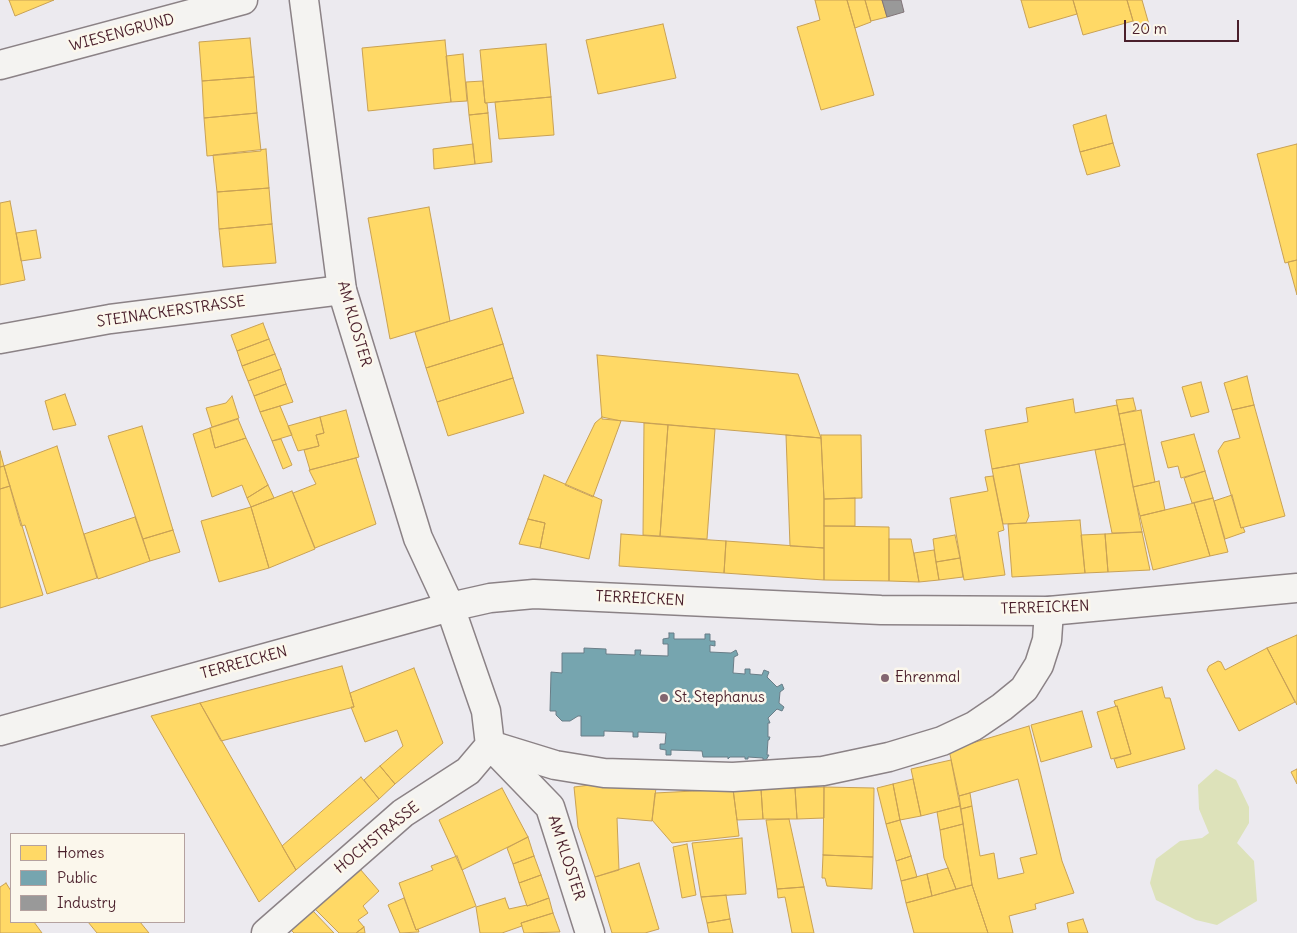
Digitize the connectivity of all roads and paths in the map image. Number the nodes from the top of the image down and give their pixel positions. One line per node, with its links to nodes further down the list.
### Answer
1 (243, 0): 3 (street, WIESENGRUND)
2 (304, 0): 4 (street, AM KLOSTER)
3 (0, 65)
4 (342, 290): 5 (street, STEINACKERSTRASSE); 7 (street, AM KLOSTER)
5 (0, 339)
6 (1297, 588): 8 (street, TERREICKEN)
7 (450, 607): 8 (street, TERREICKEN); 9 (street, TERREICKEN); 10 (street, AM KLOSTER)
8 (1049, 610): 10 (street)
9 (0, 731)
10 (490, 745): 11 (street, HOCHSTRASSE); 12 (street, AM KLOSTER)
11 (266, 933)
12 (590, 933)

